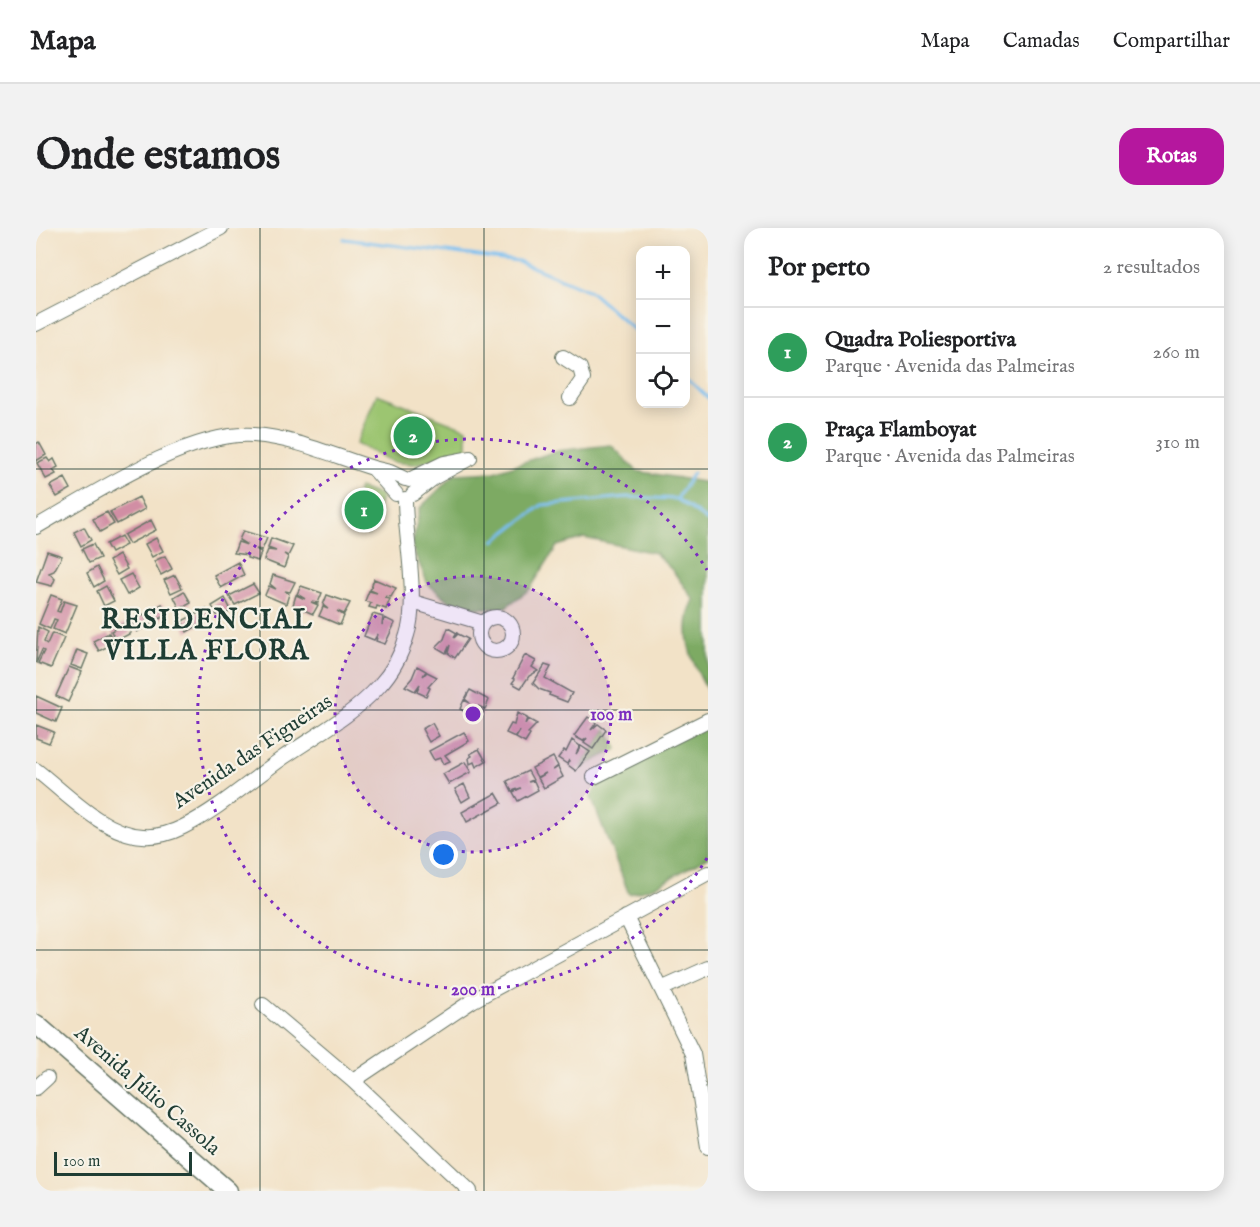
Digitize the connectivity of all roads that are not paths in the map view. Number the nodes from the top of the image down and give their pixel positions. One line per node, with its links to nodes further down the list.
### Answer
1 (221, 228): 2 (street)
2 (36, 324)
3 (563, 357): 4 (street)
4 (570, 398)
5 (373, 468): 6 (street); 7 (street); 8 (street)
6 (407, 480): 7 (street); 7 (street)
7 (405, 495): 9 (street, Avenida das Figueiras)
8 (36, 527)
9 (413, 602): 10 (street); 12 (street, Avenida das Figueiras)
10 (483, 623)
11 (708, 720): 13 (street)
12 (36, 770)
13 (594, 777)
14 (708, 873): 15 (street)
15 (626, 917): 17 (street); 21 (street)
16 (708, 968): 17 (street)
17 (661, 989): 23 (street)
18 (263, 1005): 21 (street)
19 (36, 1024): 24 (main road, Avenida Júlio Cassola)
20 (47, 1078): 22 (street)
21 (353, 1081): 25 (street)
22 (36, 1088)
23 (708, 1147)
24 (228, 1191)
25 (470, 1191)

